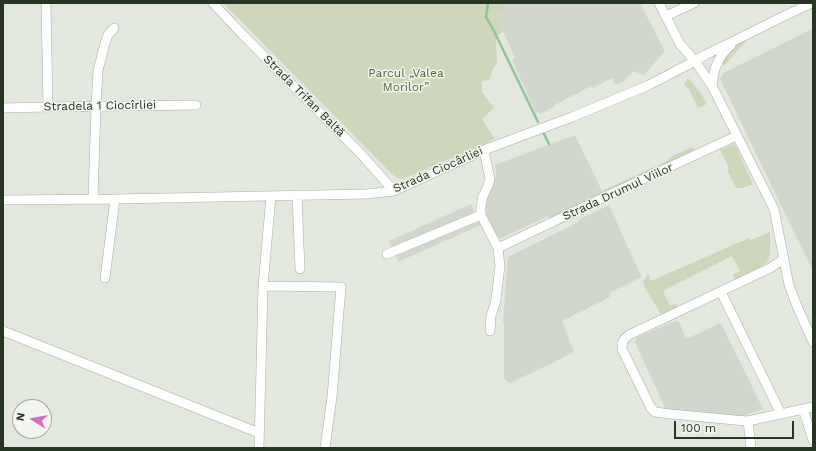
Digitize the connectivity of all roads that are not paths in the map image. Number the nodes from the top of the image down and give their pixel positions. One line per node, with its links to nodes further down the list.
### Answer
1 (46, 3): 13 (street)
2 (213, 3): 17 (street, Strada Trifan Baltă)
3 (659, 3): 6 (street)
4 (694, 3): 6 (street)
5 (812, 3): 8 (street, Strada Ciocârliei)
6 (666, 16): 9 (street)
7 (114, 28): 12 (street)
8 (736, 40): 9 (street, Strada Ciocârliei); 10 (street)
9 (695, 61): 10 (street); 16 (street, Strada Ciocârliei)
10 (712, 86): 15 (street)
11 (196, 105): 12 (street, Stradela 1 Ciocîrliei)
12 (96, 106): 13 (street, Stradela 1 Ciocîrliei); 20 (street)
13 (48, 107): 14 (street, Stradela 1 Ciocîrliei)
14 (3, 108)
15 (737, 135): 24 (street, Strada Drumul Viilor); 26 (street)
16 (484, 150): 17 (street, Strada Ciocârliei); 23 (street)
17 (394, 191): 18 (street, Strada Ciocârliei)
18 (297, 195): 19 (street, Strada Ciocârliei); 27 (street)
19 (270, 196): 21 (street, Strada Ciocârliei); 29 (street)
20 (93, 199): 21 (street, Strada Ciocârliei); 22 (street, Strada Ciocârliei)
21 (115, 199): 28 (street)
22 (3, 200)
23 (481, 215): 24 (street); 25 (street)
24 (498, 248): 32 (street)
25 (387, 254)
26 (784, 260): 30 (street); 33 (street)
27 (300, 269)
28 (105, 278)
29 (263, 286): 38 (street); 41 (street)
30 (721, 292): 36 (street); 37 (street)
31 (3, 330): 38 (street)
32 (490, 331)
33 (812, 336)
34 (813, 407): 35 (street)
35 (803, 409): 36 (street); 39 (street)
36 (781, 414): 37 (street)
37 (748, 421): 42 (street)
38 (259, 433): 40 (street)
39 (813, 440)
40 (259, 448)
41 (325, 448)
42 (751, 448)

